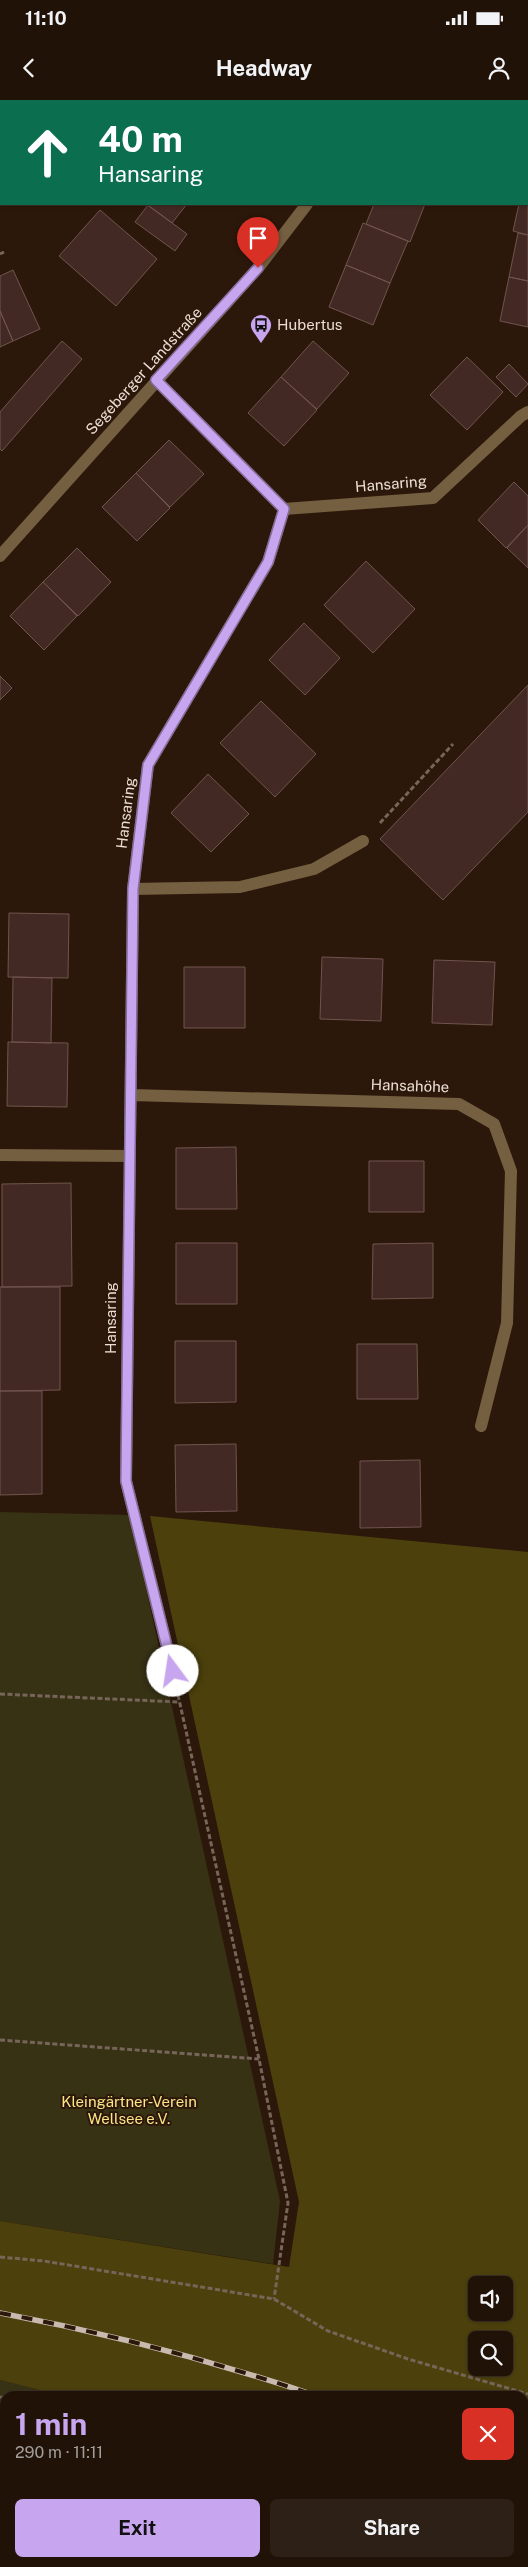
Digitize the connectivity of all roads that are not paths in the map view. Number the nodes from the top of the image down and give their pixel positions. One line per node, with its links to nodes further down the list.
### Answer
1 (306, 205): 2 (street, Segeberger Landstraße)
2 (156, 380): 4 (street); 5 (street, Segeberger Landstraße)
3 (528, 412): 4 (street, Hansaring)
4 (284, 509): 7 (street, Hansaring)
5 (0, 556)
6 (362, 841): 7 (street)
7 (133, 889): 8 (street, Hansaring)
8 (131, 1095): 10 (street, Hansaring); 11 (street, Hansahöhe)
9 (0, 1155): 10 (street)
10 (128, 1156): 12 (street, Hansaring)
11 (481, 1426)
12 (173, 1671)

